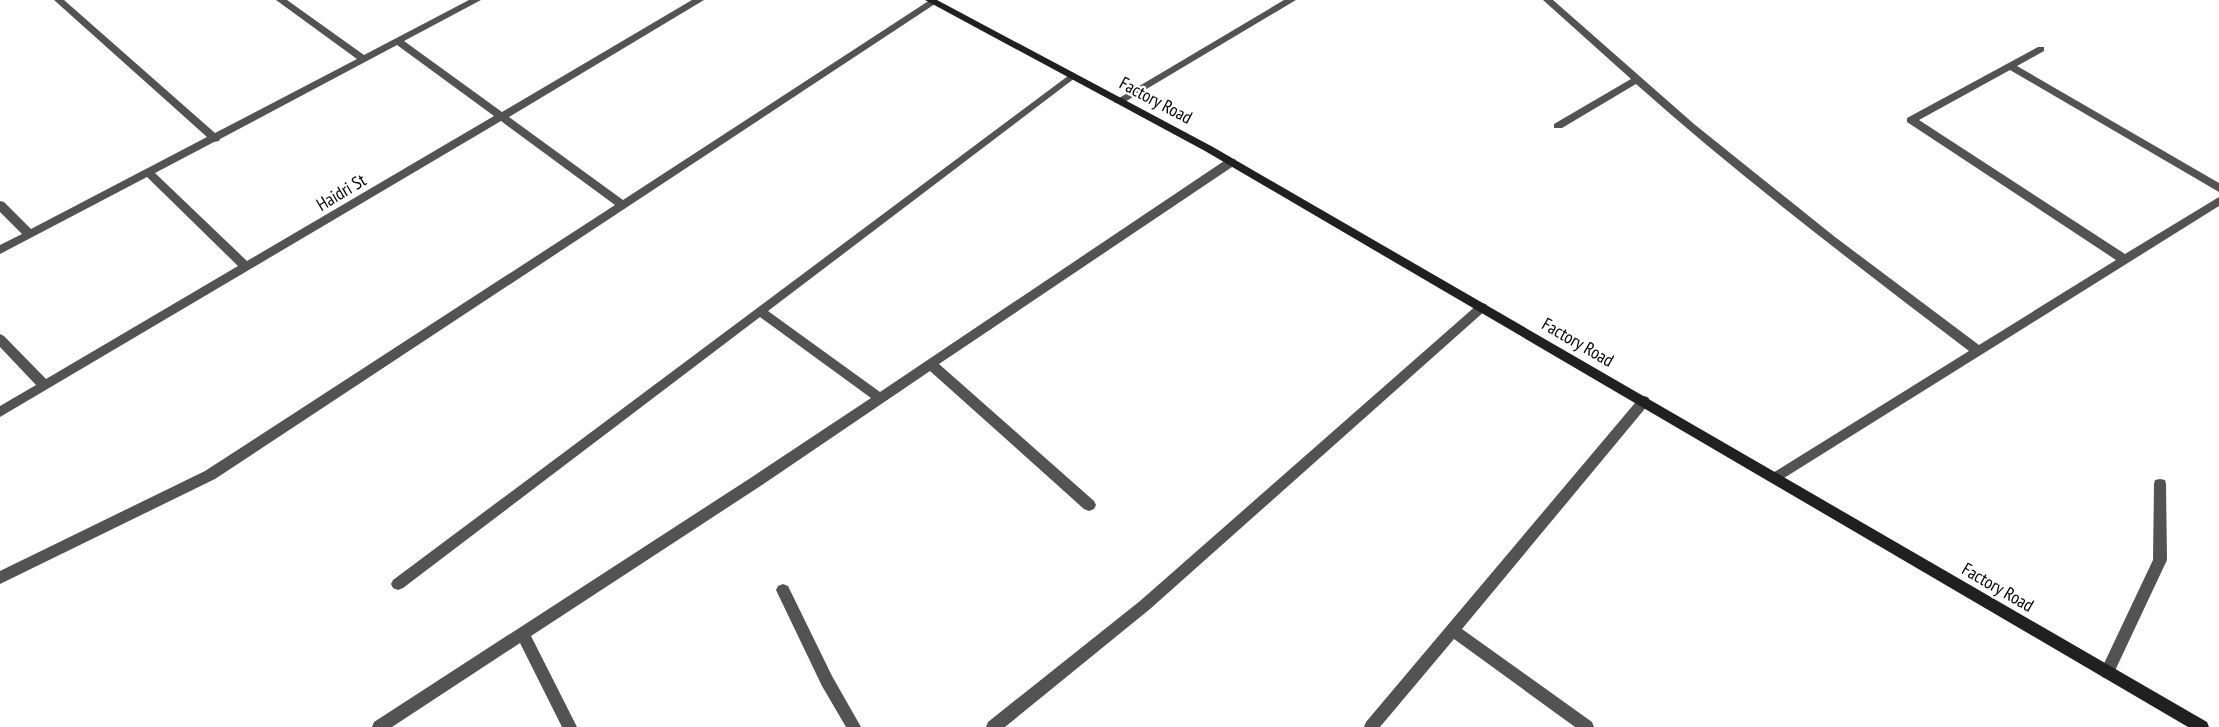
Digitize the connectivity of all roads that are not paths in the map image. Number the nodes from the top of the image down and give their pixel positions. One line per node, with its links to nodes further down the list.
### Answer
1 (59, 0): 17 (street)
2 (281, 0): 10 (street)
3 (476, 0): 8 (street)
4 (699, 0): 15 (street, Haidri St)
5 (1292, 0): 14 (street)
6 (1548, 0): 13 (street)
7 (931, 1): 12 (main road, Factory Road); 23 (street)
8 (399, 42): 10 (street); 15 (street)
9 (2041, 49): 11 (street)
10 (365, 60): 17 (street)
11 (2010, 66): 20 (street); 26 (street)
12 (1072, 76): 14 (main road, Factory Road); 29 (street)
13 (1637, 79): 16 (street); 31 (street)
14 (1119, 101): 18 (main road, Factory Road)
15 (501, 117): 23 (street); 27 (street, Haidri St)
16 (1558, 126)
17 (215, 139): 19 (street)
18 (1231, 162): 28 (main road, Factory Road); 32 (street)
19 (149, 172): 24 (street); 27 (street)
20 (2219, 188)
21 (2219, 201): 26 (street)
22 (0, 205): 24 (street)
23 (623, 205): 40 (street)
24 (30, 235): 25 (street)
25 (0, 250)
26 (2125, 260): 31 (street)
27 (246, 267): 33 (street, Haidri St)
28 (1482, 307): 35 (main road, Factory Road); 49 (street)
29 (760, 311): 34 (street); 41 (street)
30 (0, 339): 33 (street)
31 (1979, 352): 37 (street)
32 (931, 364): 34 (street); 39 (street)
33 (45, 386): 36 (street, Haidri St)
34 (880, 398): 44 (street)
35 (1644, 401): 37 (main road, Factory Road); 43 (street)
36 (0, 412)
37 (1776, 478): 45 (main road, Factory Road)
38 (2160, 484): 45 (street)
39 (1089, 505)
40 (0, 578)
41 (398, 584)
42 (783, 590): 48 (street)
43 (1453, 630): 50 (street); 51 (street)
44 (522, 634): 46 (street); 47 (street)
45 (2107, 672): 52 (main road, Factory Road)
46 (380, 727)
47 (570, 727)
48 (854, 727)
49 (993, 727)
50 (1371, 727)
51 (1587, 727)
52 (2202, 727)

